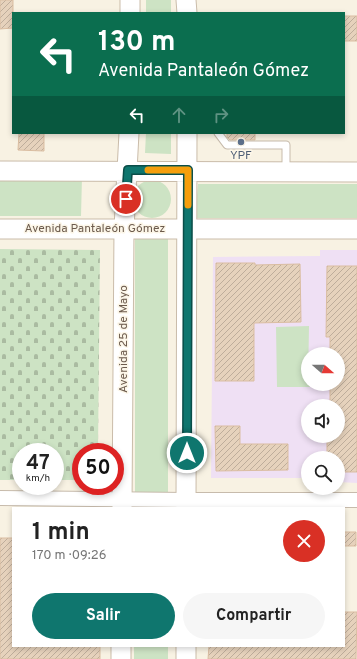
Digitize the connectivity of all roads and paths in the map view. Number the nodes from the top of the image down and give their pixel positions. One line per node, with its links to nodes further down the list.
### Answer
1 (130, 0): 3 (main road)
2 (186, 0): 4 (main road)
3 (130, 12)
4 (186, 12)
5 (129, 134): 8 (main road, Avenida 25 de Mayo)
6 (187, 134): 9 (main road)
7 (219, 134): 11 (lane)
8 (128, 170): 9 (main road); 10 (main road); 13 (main road, Avenida 25 de Mayo)
9 (188, 170): 11 (main road); 15 (main road)
10 (0, 171)
11 (286, 171): 12 (main road)
12 (357, 172)
13 (124, 228): 14 (main road, Avenida Pantaleón Gómez); 15 (main road, Avenida Pantaleón Gómez); 19 (main road, Avenida 25 de Mayo)
14 (0, 229)
15 (188, 229): 16 (main road, Avenida Pantaleón Gómez); 20 (main road)
16 (357, 229)
17 (0, 498): 19 (street)
18 (357, 500): 20 (street)
19 (122, 504): 20 (street)
20 (186, 504)
21 (121, 647): 23 (main road)
22 (186, 647): 24 (main road)
23 (121, 659)
24 (186, 659)

